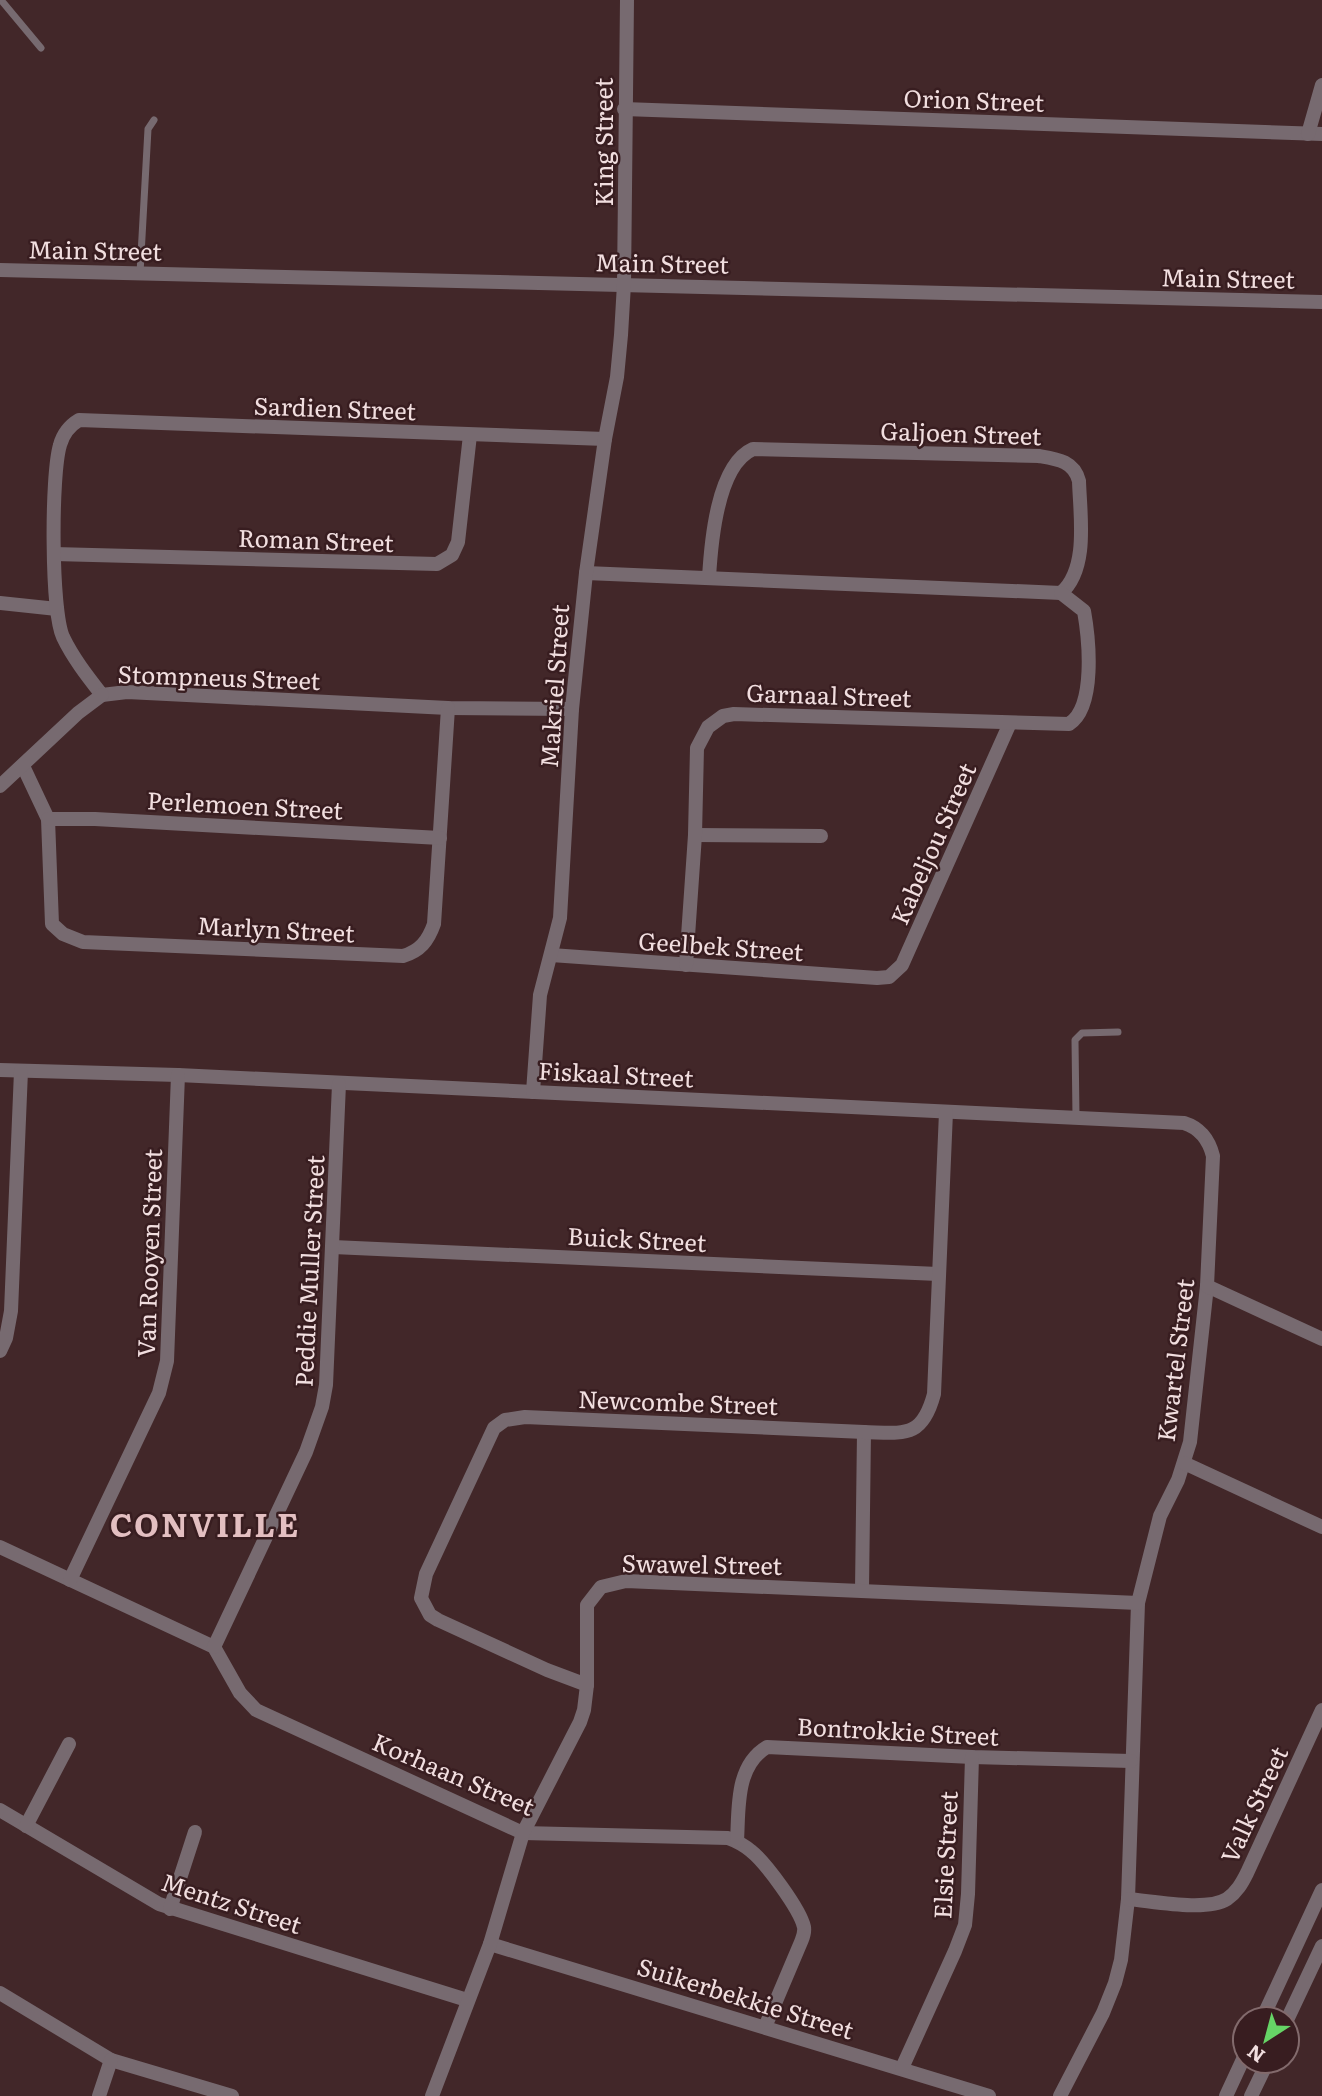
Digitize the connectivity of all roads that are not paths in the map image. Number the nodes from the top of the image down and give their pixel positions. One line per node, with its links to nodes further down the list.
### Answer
1 (1, 0): 3 (lane)
2 (626, 0): 5 (street, King Street)
3 (41, 48)
4 (1322, 85): 7 (street)
5 (624, 109): 7 (street, Orion Street); 10 (street, King Street)
6 (154, 120): 9 (lane)
7 (1315, 134)
8 (0, 270): 9 (street, Main Street)
9 (140, 273): 10 (street, Main Street)
10 (624, 284): 11 (street, Main Street); 14 (street, Makriel Street)
11 (1322, 302)
12 (67, 430): 13 (street, Sardien Street); 15 (street, Stompneus Street)
13 (470, 435): 14 (street, Sardien Street); 15 (street, Roman Street)
14 (605, 439): 16 (street, Makriel Street)
15 (54, 554): 20 (street, Stompneus Street)
16 (586, 573): 17 (street); 23 (street, Makriel Street)
17 (709, 578): 18 (street); 18 (street, Galjoen Street)
18 (1061, 593): 24 (street, Garnaal Street)
19 (0, 603): 20 (street)
20 (57, 609): 21 (street, Stompneus Street)
21 (102, 695): 22 (street, Stompneus Street); 25 (street)
22 (448, 708): 23 (street, Stompneus Street); 30 (street, Marlyn Street)
23 (572, 709): 31 (street, Makriel Street)
24 (1010, 723): 28 (street, Garnaal Street); 33 (street, Kabeljou Street)
25 (23, 766): 26 (street); 27 (street, Marlyn Street)
26 (0, 786)
27 (48, 819): 30 (street, Perlemoen Street); 30 (street, Marlyn Street)
28 (695, 835): 29 (street); 32 (street, Garnaal Street)
29 (821, 836)
30 (440, 838)
31 (551, 955): 32 (street, Geelbek Street); 39 (street, Makriel Street)
32 (686, 965): 33 (street, Geelbek Street)
33 (889, 977)
34 (1118, 1032): 41 (lane)
35 (0, 1070): 36 (street, Fiskaal Street)
36 (22, 1071): 37 (street, Fiskaal Street); 47 (street)
37 (178, 1075): 38 (street, Fiskaal Street); 52 (street, Van Rooyen Street)
38 (339, 1084): 39 (street, Fiskaal Street); 43 (street, Peddie Muller Street)
39 (533, 1092): 40 (street, Fiskaal Street)
40 (946, 1112): 41 (street, Fiskaal Street); 44 (street, Newcombe Street)
41 (1076, 1118): 42 (street, Fiskaal Street)
42 (1213, 1156): 45 (street, Kwartel Street)
43 (333, 1247): 44 (street, Buick Street); 55 (street, Peddie Muller Street)
44 (939, 1274): 48 (street, Newcombe Street)
45 (1207, 1286): 46 (street); 49 (street, Kwartel Street)
46 (1322, 1339)
47 (0, 1351)
48 (864, 1432): 53 (street); 56 (street, Newcombe Street)
49 (1184, 1463): 50 (street); 54 (street, Kwartel Street)
50 (1322, 1527)
51 (0, 1547): 52 (street)
52 (70, 1580): 55 (street)
53 (862, 1590): 54 (street, Swawel Street); 56 (street, Swawel Street)
54 (1138, 1602): 60 (street, Kwartel Street)
55 (214, 1647): 64 (street, Korhaan Street)
56 (587, 1685): 64 (street, Swawel Street)
57 (1322, 1710): 67 (street, Valk Street)
58 (69, 1744): 62 (street)
59 (972, 1757): 60 (street, Bontrokkie Street); 65 (street, Bontrokkie Street); 79 (street, Elsie Street)
60 (1131, 1761): 67 (street, Kwartel Street)
61 (0, 1810): 62 (street, Mentz Street)
62 (26, 1826): 68 (street, Mentz Street)
63 (195, 1832): 68 (street)
64 (523, 1833): 65 (street, Korhaan Street); 69 (street, Swawel Street)
65 (737, 1842): 77 (street)
66 (1322, 1890): 71 (street)
67 (1128, 1899): 86 (street, Kwartel Street)
68 (170, 1909): 74 (street, Mentz Street)
69 (489, 1944): 74 (street, Swawel Street); 77 (street, Suikerbekkie Street)
70 (1322, 1946): 73 (street)
71 (1277, 1987): 73 (street); 75 (street)
72 (0, 1993): 78 (street)
73 (1298, 1996): 76 (street)
74 (467, 2000): 82 (street, Swawel Street)
75 (1269, 2005)
76 (1294, 2005)
77 (765, 2027): 79 (street, Suikerbekkie Street)
78 (111, 2060): 83 (street); 84 (street)
79 (902, 2068): 85 (street, Suikerbekkie Street)
80 (1236, 2075): 87 (street)
81 (1261, 2075): 88 (street)
82 (437, 2095)
83 (99, 2096)
84 (232, 2096)
85 (989, 2096)
86 (1060, 2096)
87 (1226, 2096)
88 (1251, 2096)

